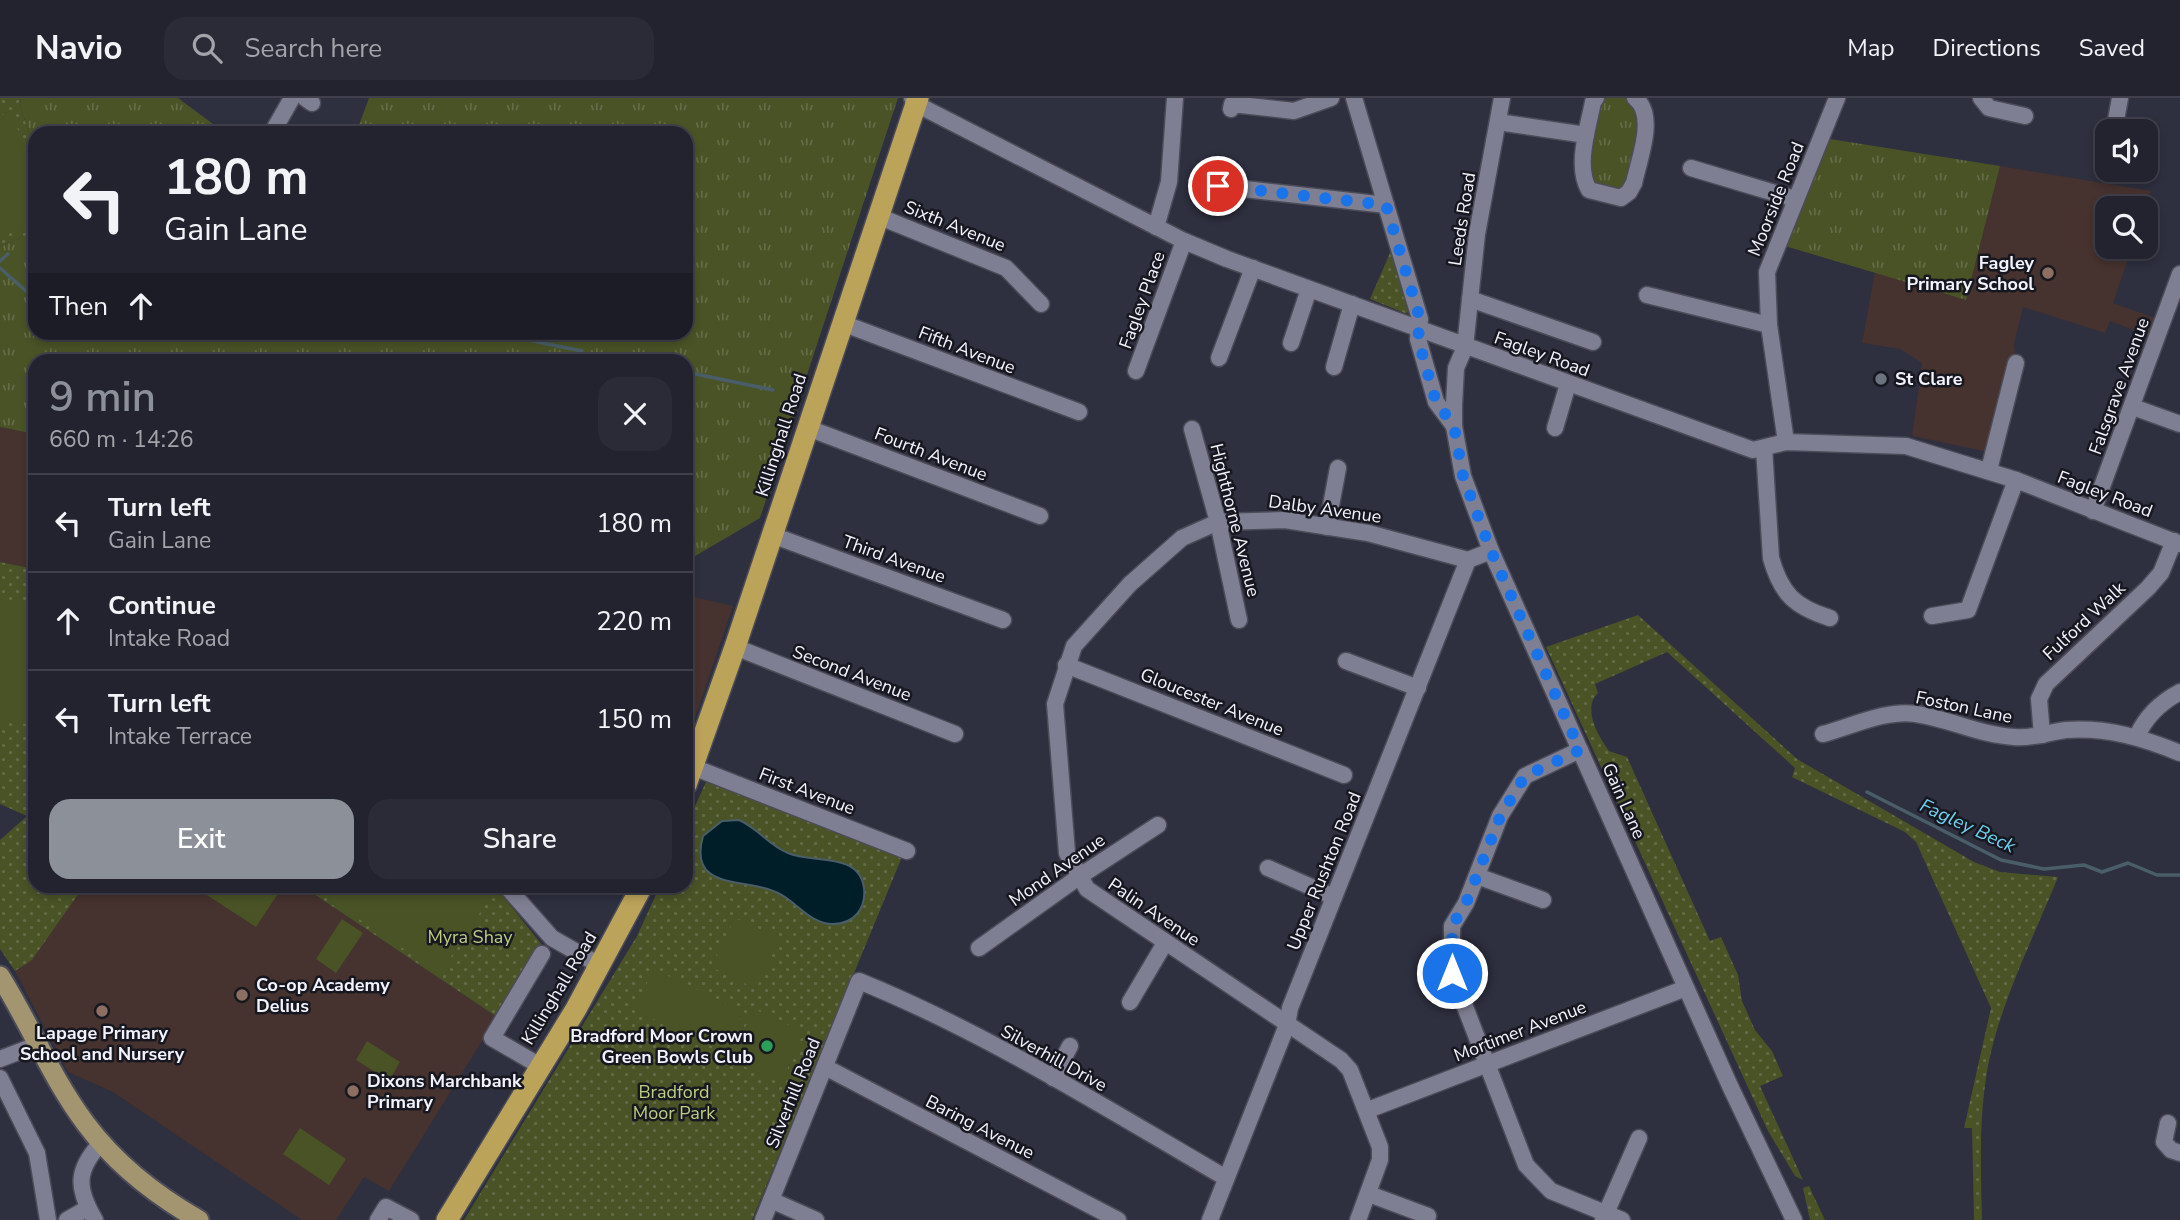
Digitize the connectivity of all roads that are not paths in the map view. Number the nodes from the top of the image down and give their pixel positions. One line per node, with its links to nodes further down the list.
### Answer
1 (292, 98): 16 (street)
2 (1175, 98): 23 (street)
3 (1331, 98): 12 (street)
4 (1354, 98): 21 (street)
5 (1502, 98): 15 (street, Leeds Road)
6 (1596, 98): 17 (street)
7 (1635, 98): 17 (street)
8 (1837, 98): 20 (street, Moorside Road)
9 (1981, 98): 13 (street)
10 (2120, 98): 14 (street)
11 (916, 100): 22 (highway, Killinghall Road); 23 (street, Fagley Road)
12 (1231, 109)
13 (2025, 116)
14 (2116, 119)
15 (1497, 122): 17 (street); 29 (street, Leeds Road)
16 (275, 126)
17 (1586, 135)
18 (1691, 168): 20 (street)
19 (1218, 186): 21 (street)
20 (1796, 199): 33 (street, Moorside Road)
21 (1386, 205): 34 (street)
22 (880, 217): 30 (street, Sixth Avenue); 32 (highway, Killinghall Road)
23 (1156, 227): 24 (street, Fagley Road)
24 (1184, 241): 25 (street, Fagley Road); 41 (street, Fagley Place)
25 (1253, 268): 27 (street, Fagley Road); 38 (street)
26 (2179, 281): 43 (street, Falsgrave Avenue)
27 (1309, 289): 31 (street, Fagley Road); 36 (street)
28 (1647, 295): 33 (street)
29 (1470, 299): 35 (street); 37 (street, Leeds Road)
30 (1041, 304)
31 (1352, 304): 34 (street, Fagley Road); 40 (street)
32 (842, 323): 44 (street, Fifth Avenue); 47 (highway, Killinghall Road)
33 (1769, 326): 50 (street, Moorside Road)
34 (1418, 330): 37 (street, Fagley Road); 46 (street)
35 (1593, 342)
36 (1291, 344)
37 (1465, 347): 42 (street, Fagley Road); 46 (street, Gain Lane)
38 (1219, 358)
39 (2016, 363): 53 (street)
40 (1334, 367)
41 (1136, 371)
42 (1568, 384): 48 (street); 51 (street, Fagley Road)
43 (2133, 407): 45 (street); 55 (street, Falsgrave Avenue)
44 (1079, 412)
45 (2180, 424)
46 (1454, 426): 61 (street, Gain Lane)
47 (808, 428): 56 (street, Fourth Avenue); 59 (highway, Killinghall Road)
48 (1555, 428)
49 (1192, 429): 57 (street, Highthorne Avenue)
50 (1786, 442): 51 (street, Fagley Road); 53 (street, Fagley Road)
51 (1764, 448): 64 (street)
52 (1338, 468): 58 (street)
53 (1989, 470): 54 (street, Fagley Road)
54 (2015, 480): 55 (street, Fagley Road); 63 (street)
55 (2093, 511): 60 (street, Fagley Road)
56 (1040, 516)
57 (1218, 522): 58 (street, Dalby Avenue); 66 (street, Highthorne Avenue); 69 (street, Dalby Avenue)
58 (1327, 527): 62 (street, Dalby Avenue)
59 (772, 536): 65 (street, Third Avenue); 67 (highway, Killinghall Road)
60 (2177, 542): 74 (street, Fulford Walk)
61 (1491, 551): 62 (street); 76 (street, Gain Lane)
62 (1468, 560): 70 (street, Upper Rushton Road)
63 (1932, 617)
64 (1829, 618)
65 (1003, 620)
66 (1240, 621)
67 (735, 648): 72 (street, Second Avenue); 78 (highway, Killinghall Road)
68 (1346, 661): 70 (street)
69 (1066, 665): 79 (street, Gloucester Avenue); 84 (street, Palin Avenue)
70 (1418, 688): 88 (street, Upper Rushton Road)
71 (2180, 692): 75 (street)
72 (955, 734)
73 (1823, 734): 74 (street, Foston Lane)
74 (2042, 735): 75 (street, Foston Lane)
75 (2137, 736): 77 (street, Foston Lane)
76 (1580, 750): 85 (street); 96 (street, Gain Lane)
77 (2180, 753)
78 (693, 767)
79 (1344, 775)
80 (693, 777): 82 (street, First Avenue)
81 (1158, 825): 84 (street, Mond Avenue)
82 (907, 851)
83 (1268, 868): 88 (street)
84 (1080, 876): 90 (street, Palin Avenue); 91 (street, Mond Avenue)
85 (1476, 876): 89 (street); 102 (street)
86 (512, 893): 93 (street)
87 (638, 893): 93 (highway, Killinghall Road)
88 (1334, 897): 98 (street, Upper Rushton Road)
89 (1544, 901)
90 (1165, 943): 97 (street); 98 (street, Palin Avenue)
91 (979, 948)
92 (542, 954): 103 (street)
93 (601, 966): 103 (highway, Killinghall Road)
94 (0, 976): 99 (main road)
95 (859, 981): 104 (street, Silverhill Road); 106 (street, Silverhill Drive)
96 (1686, 988): 102 (street, Mortimer Avenue); 130 (street, Gain Lane)
97 (1130, 1002)
98 (1287, 1025): 107 (street, Palin Avenue); 112 (street, Upper Rushton Road)
99 (39, 1044): 101 (street); 110 (main road)
100 (1070, 1046): 106 (street)
101 (0, 1059)
102 (1489, 1064): 107 (street, Mortimer Avenue); 118 (street)
103 (540, 1066): 124 (highway, Killinghall Road)
104 (825, 1067): 114 (street, Silverhill Road); 127 (street, Baring Avenue)
105 (0, 1078): 120 (street)
106 (1053, 1078): 112 (street, Silverhill Drive)
107 (1368, 1110): 113 (street, Palin Avenue)
108 (2168, 1123): 111 (street)
109 (1639, 1138): 118 (street)
110 (101, 1143): 116 (street); 122 (main road)
111 (2180, 1153)
112 (1226, 1178): 119 (street, Upper Rushton Road)
113 (1369, 1194): 117 (street); 128 (street, Palin Avenue)
114 (771, 1200): 125 (street, Silverhill Road); 126 (street)
115 (382, 1213): 123 (street)
116 (92, 1214): 121 (street)
117 (1428, 1216)
118 (1604, 1217): 129 (street)
119 (1216, 1218)
120 (48, 1220)
121 (67, 1220)
122 (199, 1220)
123 (411, 1220)
124 (447, 1220)
125 (763, 1220)
126 (816, 1220)
127 (1118, 1220)
128 (1359, 1220)
129 (1622, 1220)
130 (1794, 1220)

